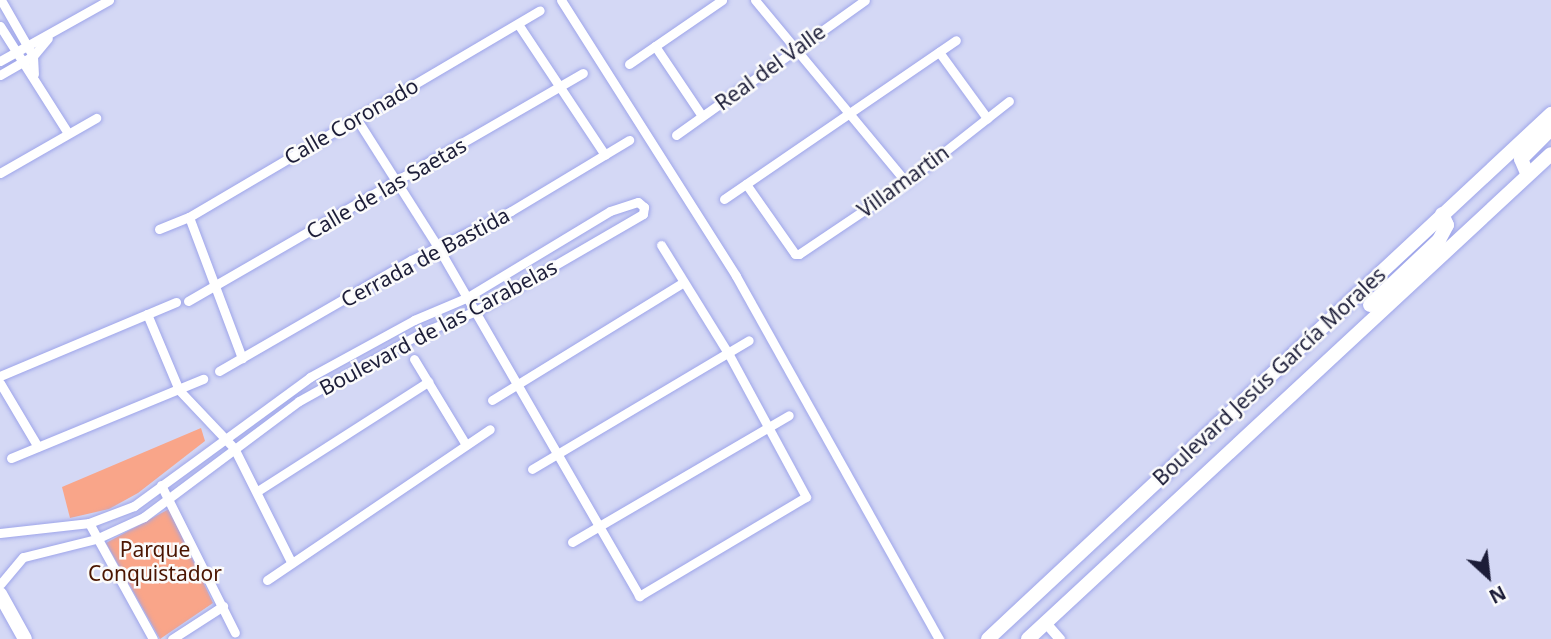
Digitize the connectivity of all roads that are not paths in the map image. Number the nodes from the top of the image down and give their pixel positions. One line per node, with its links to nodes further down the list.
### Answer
1 (1, 0): 12 (street)
2 (109, 0): 10 (street)
3 (561, 0): 97 (street)
4 (722, 0): 13 (street)
5 (755, 0): 14 (street)
6 (865, 0): 14 (street, Real del Valle)
7 (540, 10): 8 (street, Calle Coronado)
8 (518, 24): 24 (street); 30 (street, Calle Coronado)
9 (0, 26): 15 (street)
10 (51, 36): 12 (street); 17 (street)
11 (956, 40): 16 (street)
12 (26, 45): 15 (street); 17 (street)
13 (655, 46): 20 (street); 28 (street)
14 (795, 50): 27 (street); 28 (street, Real del Valle)
15 (15, 52): 18 (street); 19 (street)
16 (939, 52): 27 (street); 31 (street)
17 (33, 56): 19 (street); 22 (street)
18 (0, 61)
19 (21, 63): 22 (street); 23 (street)
20 (629, 64)
21 (583, 73): 24 (street, Calle de las Saetas)
22 (34, 74): 33 (street)
23 (0, 75)
24 (560, 87): 37 (street); 40 (street, Calle de las Saetas)
25 (1009, 101): 31 (street, Villamartin)
26 (1551, 114): 44 (main road, Boulevard Jesús García Morales)
27 (850, 115): 41 (street); 42 (street)
28 (702, 116): 34 (street, Real del Valle)
29 (96, 118): 33 (street)
30 (356, 118): 40 (street); 45 (street, Calle Coronado)
31 (986, 118): 41 (street, Villamartin)
32 (1551, 129): 39 (main road)
33 (68, 133): 38 (street)
34 (676, 135)
35 (629, 140): 37 (street, Cerrada de Bastida)
36 (1551, 154): 39 (main road, Boulevard Jesús García Morales)
37 (605, 155): 48 (street, Cerrada de Bastida)
38 (0, 173)
39 (1527, 173): 58 (main road, Boulevard Jesús García Morales)
40 (396, 182): 48 (street); 50 (street, Calle de las Saetas)
41 (906, 182): 42 (street, Villamartin)
42 (746, 184): 43 (street)
43 (724, 199)
44 (1442, 214): 58 (main road); 98 (main road, Boulevard Jesús García Morales)
45 (189, 217): 46 (street, Calle Coronado); 50 (street)
46 (159, 229)
47 (661, 245): 49 (street)
48 (439, 249): 51 (street); 59 (street, Cerrada de Bastida)
49 (684, 282): 57 (street); 66 (street)
50 (216, 287): 52 (street, Calle de las Saetas); 59 (street)
51 (466, 298): 54 (street); 54 (street, Boulevard de las Carabelas); 72 (street, Boulevard de las Carabelas)
52 (188, 301)
53 (176, 302): 55 (street)
54 (475, 312): 66 (street); 75 (street, Boulevard de las Carabelas)
55 (147, 314): 62 (street); 67 (street)
56 (749, 340): 57 (street)
57 (728, 353): 70 (street); 76 (street)
58 (1329, 355): 92 (main road, Boulevard Jesús García Morales)
59 (242, 358): 61 (street, Cerrada de Bastida)
60 (414, 359): 64 (street)
61 (219, 371)
62 (0, 376)
63 (204, 379): 67 (street)
64 (428, 382): 73 (street); 80 (street)
65 (0, 383): 74 (street)
66 (519, 385): 68 (street); 76 (street)
67 (179, 390): 72 (street); 74 (street)
68 (492, 400)
69 (789, 415): 70 (street)
70 (767, 427): 83 (street); 83 (street)
71 (491, 429): 73 (street)
72 (225, 436): 75 (street); 79 (street, Boulevard de las Carabelas)
73 (466, 444): 87 (street)
74 (38, 447): 77 (street)
75 (234, 448): 80 (street); 81 (street, Boulevard de las Carabelas)
76 (559, 453): 78 (street); 83 (street)
77 (11, 458)
78 (532, 469)
79 (161, 485): 81 (street); 82 (street, Boulevard de las Carabelas)
80 (259, 491): 87 (street)
81 (171, 499): 85 (street, Boulevard de las Carabelas); 91 (street)
82 (89, 523): 84 (street, Boulevard de las Carabelas); 85 (street)
83 (598, 527): 86 (street)
84 (0, 533)
85 (96, 539): 89 (street, Boulevard de las Carabelas); 95 (street)
86 (572, 542)
87 (291, 562): 88 (street)
88 (267, 580)
89 (0, 584)
90 (0, 594): 94 (main road)
91 (223, 606): 93 (street); 96 (street)
92 (1045, 622): 99 (main road, Boulevard Jesús García Morales); 100 (street)
93 (235, 633)
94 (25, 639)
95 (153, 639)
96 (172, 639)
97 (939, 639)
98 (988, 639)
99 (1028, 639)
100 (1060, 639)

